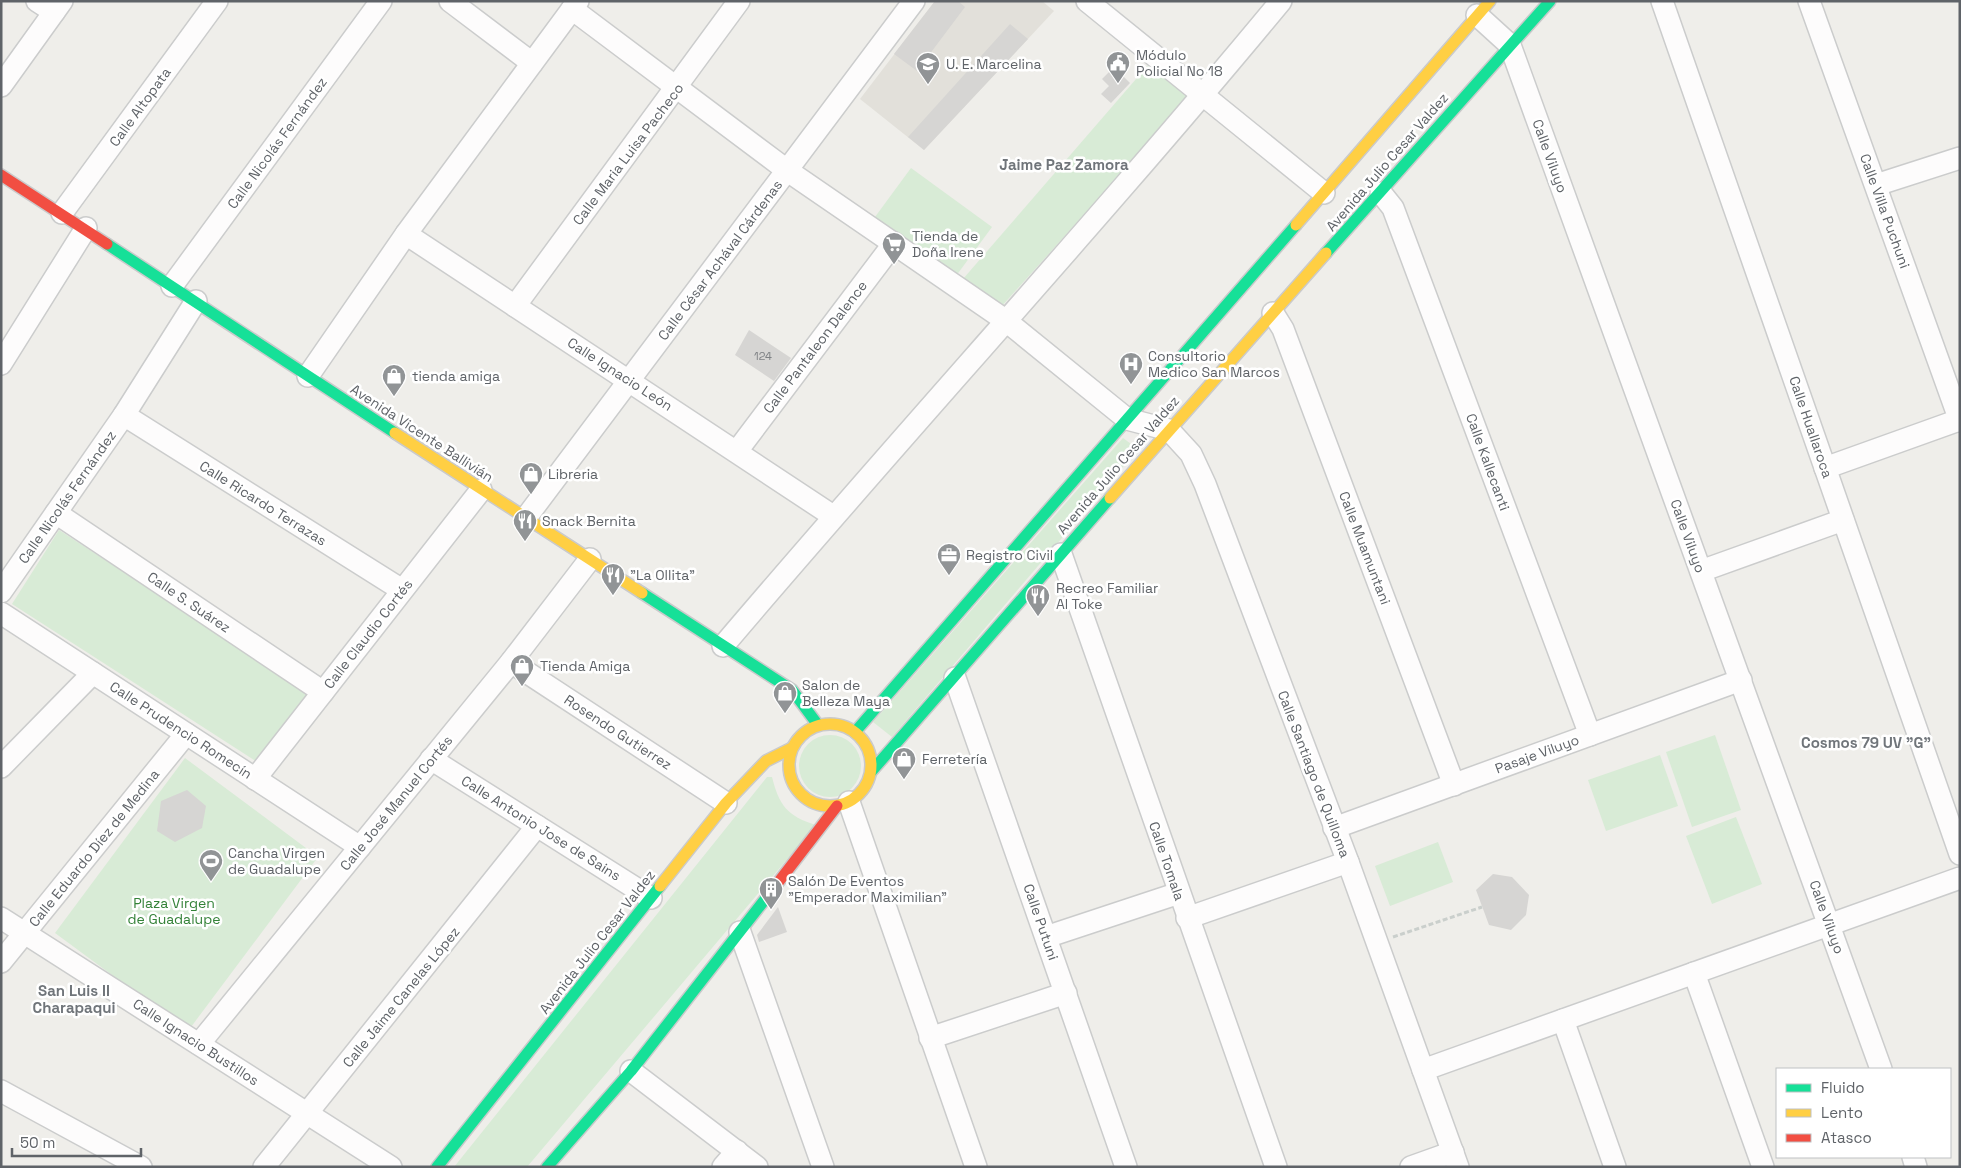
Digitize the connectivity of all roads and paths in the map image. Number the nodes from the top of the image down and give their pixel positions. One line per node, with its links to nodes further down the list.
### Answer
1 (217, 1): 25 (street, Calle Altopata)
2 (381, 1): 29 (street, Calle Nicolás Fernández)
3 (450, 1): 15 (street)
4 (739, 1): 17 (street, Calle Maria Luisa Pacheco)
5 (914, 1): 20 (street, Calle César Achával Cárdenas)
6 (1088, 1): 18 (street)
7 (1281, 1): 18 (street)
8 (1550, 1): 14 (main road, Avenida Julio Cesar Valdez)
9 (1662, 1): 42 (street, Calle Huallaroca)
10 (1809, 1): 22 (street, Calle Villa Puchuni)
11 (51, 5): 16 (street)
12 (575, 5): 15 (street); 17 (street)
13 (1484, 8): 14 (street, Calle Viluyo); 23 (main road, Avenida Julio Cesar Valdez)
14 (1510, 46): 24 (main road, Avenida Julio Cesar Valdez); 50 (street, Calle Viluyo)
15 (532, 63): 27 (street)
16 (1, 86)
17 (677, 88): 20 (street); 31 (street, Calle Maria Luisa Pacheco)
18 (1203, 95): 23 (street); 33 (street)
19 (1960, 158): 22 (street)
20 (788, 171): 28 (street); 36 (street, Calle César Achával Cárdenas)
21 (1, 175): 25 (main road, Avenida Vicente Ballivián)
22 (1876, 185): 39 (street, Calle Villa Puchuni)
23 (1324, 193): 38 (main road, Avenida Julio Cesar Valdez)
24 (1381, 193): 32 (main road, Avenida Julio Cesar Valdez); 63 (street, Calle Kallecanti)
25 (62, 213): 26 (main road, Avenida Vicente Ballivián)
26 (86, 228): 29 (main road, Avenida Vicente Ballivián); 34 (street)
27 (406, 234): 31 (street, Calle Ignacio León); 35 (street)
28 (894, 243): 33 (street); 41 (street, Calle Pantaleon Dalence)
29 (172, 286): 30 (main road, Avenida Vicente Ballivián)
30 (196, 301): 35 (main road, Avenida Vicente Ballivián); 37 (street, Calle Nicolás Fernández)
31 (515, 306): 36 (street, Calle Ignacio León)
32 (1272, 313): 40 (main road, Avenida Julio Cesar Valdez); 69 (street, Calle Muamuntani)
33 (1005, 320): 38 (street); 45 (street)
34 (1, 364)
35 (308, 376): 43 (main road, Avenida Vicente Ballivián)
36 (629, 380): 41 (street, Calle Ignacio León); 46 (street, Calle César Achával Cárdenas)
37 (124, 415): 44 (street, Calle Nicolás Fernández); 51 (street, Calle Ricardo Terrazas)
38 (1127, 419): 40 (street); 61 (main road, Avenida Julio Cesar Valdez)
39 (1960, 421): 42 (street)
40 (1169, 430): 48 (main road, Avenida Julio Cesar Valdez); 73 (street, Calle Santiago de Quilloma)
41 (737, 451): 45 (street, Calle Ignacio León)
42 (1825, 468): 47 (street, Calle Huallaroca)
43 (481, 490): 46 (main road, Avenida Vicente Ballivián); 51 (street, Calle Claudio Cortés)
44 (56, 513): 52 (street, Calle Nicolás Fernández); 59 (street, Calle S. Suárez)
45 (834, 516): 54 (street)
46 (525, 518): 49 (main road, Avenida Vicente Ballivián)
47 (1843, 520): 50 (street); 75 (street, Calle Huallaroca)
48 (1061, 554): 57 (main road, Avenida Julio Cesar Valdez); 78 (street, Calle Tomala)
49 (590, 559): 54 (main road, Avenida Vicente Ballivián); 55 (street, Calle José Manuel Cortés)
50 (1700, 570): 58 (street, Calle Viluyo)
51 (402, 590): 59 (street, Calle Claudio Cortés)
52 (1, 592)
53 (1, 613): 56 (street, Calle Prudencio Romecín)
54 (723, 646): 60 (main road, Avenida Vicente Ballivián)
55 (511, 662): 65 (street, Calle José Manuel Cortés); 70 (street, Rosendo Gutierrez)
56 (93, 673): 62 (street, Calle Prudencio Romecín); 66 (street)
57 (955, 678): 67 (main road, Avenida Julio Cesar Valdez); 86 (street, Calle Putuni)
58 (1741, 680): 63 (street, Pasaje Viluyo); 83 (street, Calle Viluyo)
59 (323, 692): 68 (street, Calle Claudio Cortés)
60 (818, 725): 61 (main road); 64 (main road)
61 (855, 732): 67 (main road)
62 (186, 734): 68 (street, Calle Prudencio Romecín); 85 (street, Calle Eduardo Díez de Medina)
63 (1590, 735): 69 (street, Pasaje Viluyo)
64 (792, 748): 70 (main road, Avenida Julio Cesar Valdez); 71 (main road)
65 (431, 759): 72 (street, Calle Antonio Jose de Sains); 74 (street, Calle José Manuel Cortés)
66 (1, 767)
67 (871, 772): 71 (main road)
68 (255, 779): 74 (street, Calle Prudencio Romecín)
69 (1454, 785): 73 (street, Pasaje Viluyo)
70 (726, 803): 79 (main road, Avenida Julio Cesar Valdez)
71 (843, 804): 84 (main road); 92 (street)
72 (537, 826): 79 (street, Calle Antonio Jose de Sains); 98 (street, Calle Jaime Canelas López)
73 (1334, 828): 76 (street, Calle Santiago de Quilloma)
74 (360, 848): 93 (street, Calle José Manuel Cortés)
75 (1960, 854)
76 (1348, 862): 82 (street); 87 (street, Calle Santiago de Quilloma)
77 (1960, 878): 83 (street)
78 (1179, 893): 82 (street, Calle Tomala); 86 (street)
79 (651, 898): 104 (main road, Avenida Julio Cesar Valdez)
80 (1482, 907): 87 (path)
81 (1, 918): 85 (street, Calle Ignacio Bustillos)
82 (1188, 918): 110 (street, Calle Tomala)
83 (1830, 925): 89 (street); 94 (street, Calle Viluyo)
84 (740, 932): 96 (main road); 107 (street)
85 (25, 934): 88 (street, Calle Eduardo Díez de Medina); 93 (street, Calle Ignacio Bustillos)
86 (1046, 937): 90 (street, Calle Putuni)
87 (1377, 943): 95 (street, Calle Santiago de Quilloma)
88 (1, 962)
89 (1694, 973): 91 (street); 113 (street)
90 (1066, 993): 92 (street); 109 (street, Calle Putuni)
91 (1563, 1020): 95 (street); 112 (street)
92 (930, 1038): 108 (street)
93 (199, 1044): 98 (street, Calle Ignacio Bustillos)
94 (1881, 1068)
95 (1423, 1070): 100 (street, Calle Santiago de Quilloma)
96 (631, 1071): 99 (street); 105 (main road)
97 (1, 1091): 101 (street)
98 (308, 1114): 102 (street, Calle Jaime Canelas López); 103 (street, Calle Ignacio Bustillos)
99 (730, 1159): 106 (street)
100 (1456, 1159): 111 (street)
101 (141, 1167)
102 (264, 1167)
103 (391, 1167)
104 (437, 1167)
105 (547, 1167)
106 (757, 1167)
107 (823, 1167)
108 (976, 1167)
109 (1126, 1167)
110 (1276, 1167)
111 (1410, 1167)
112 (1615, 1167)
113 (1763, 1167)

